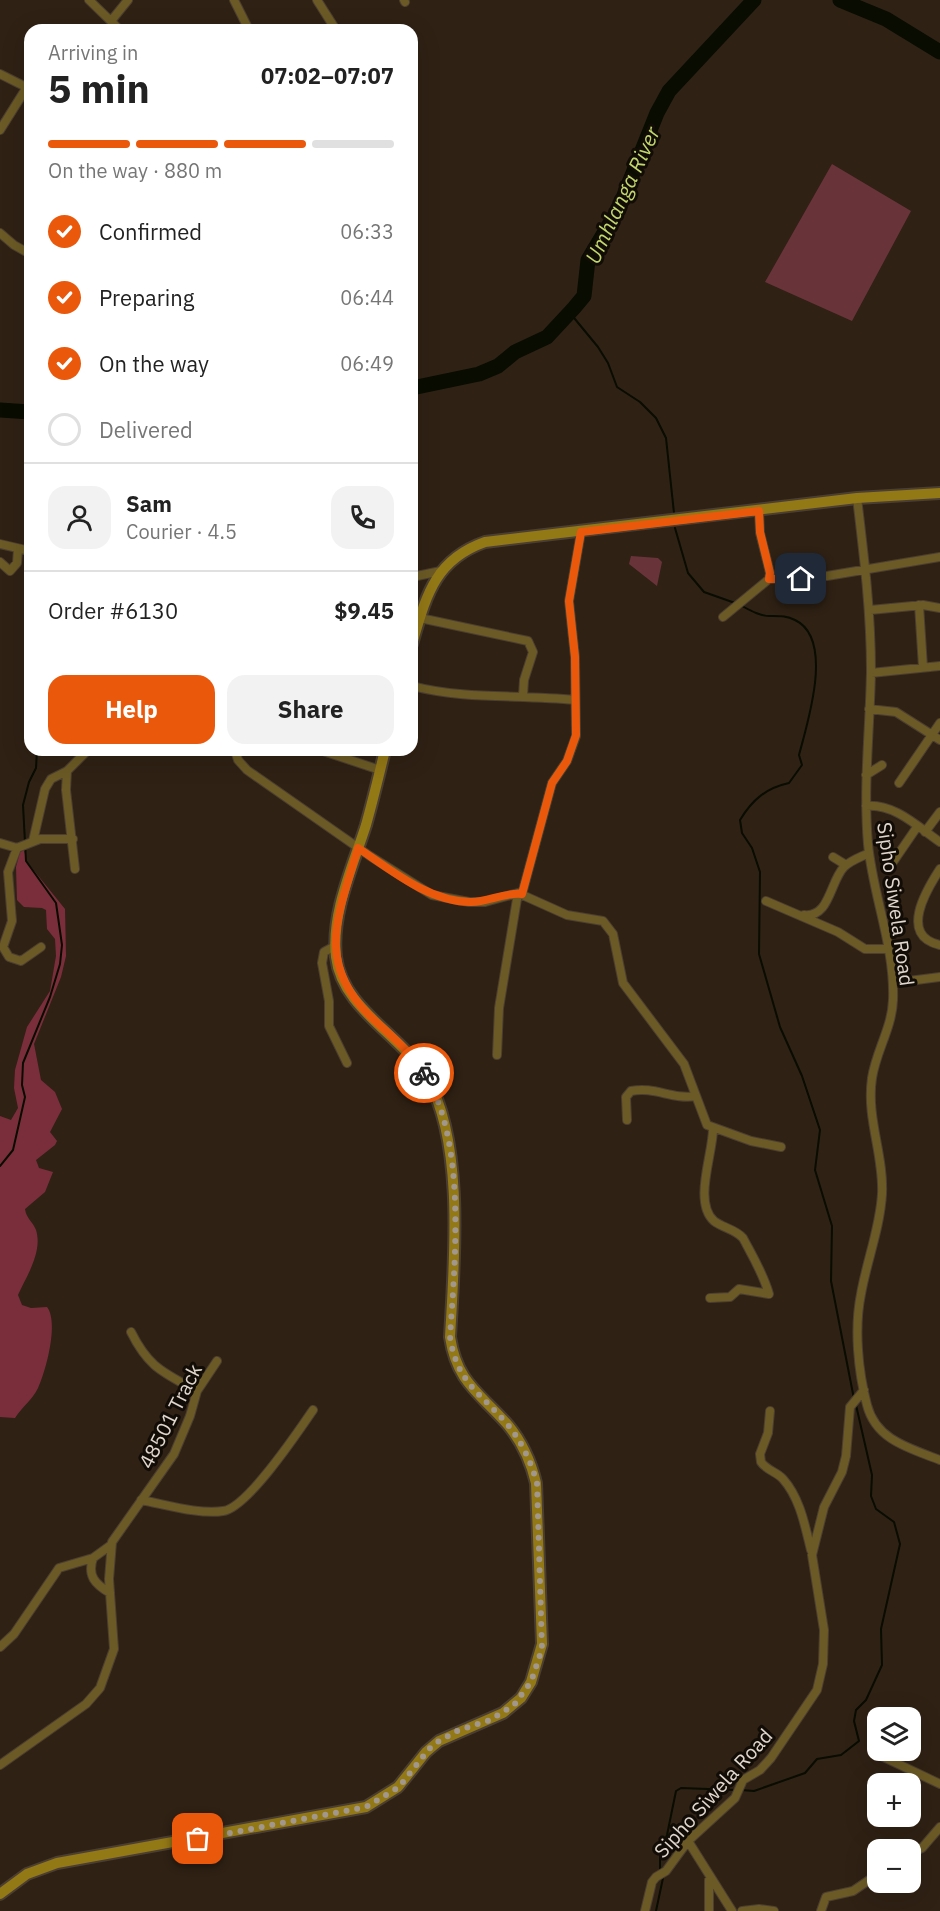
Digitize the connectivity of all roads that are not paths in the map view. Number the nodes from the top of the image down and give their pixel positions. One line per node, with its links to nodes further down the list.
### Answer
1 (89, 0): 5 (street)
2 (128, 0): 5 (street)
3 (234, 0): 7 (street)
4 (317, 0): 8 (street)
5 (111, 21): 6 (street)
6 (114, 24)
7 (246, 24)
8 (332, 24)
9 (0, 74): 10 (street)
10 (24, 86)
11 (24, 95): 12 (street)
12 (0, 130)
13 (0, 233): 14 (street)
14 (24, 251)
15 (940, 493): 16 (street)
16 (857, 498): 17 (street); 24 (street, Sipho Siwela Road)
17 (759, 511): 18 (street); 27 (street)
18 (581, 532): 25 (street); 39 (street)
19 (0, 544): 20 (street)
20 (18, 549): 21 (street); 23 (street)
21 (24, 550)
22 (940, 557): 24 (street)
23 (0, 562)
24 (865, 570): 27 (street); 30 (street, Sipho Siwela Road)
25 (441, 571): 26 (street); 32 (street)
26 (418, 576)
27 (769, 579): 31 (street)
28 (919, 605): 29 (street); 30 (street); 35 (street)
29 (940, 608)
30 (870, 610): 36 (street, Sipho Siwela Road)
31 (723, 617)
32 (420, 618): 33 (street); 38 (street)
33 (418, 624)
34 (940, 666): 35 (street)
35 (923, 667): 36 (street)
36 (871, 673): 40 (street, Sipho Siwela Road)
37 (418, 687): 38 (street)
38 (523, 696): 39 (street)
39 (575, 700): 69 (street)
40 (868, 708): 42 (street); 51 (street, Sipho Siwela Road)
41 (940, 723): 42 (street)
42 (932, 735): 43 (street); 52 (street)
43 (940, 740)
44 (82, 756): 50 (street)
45 (237, 756): 62 (street)
46 (343, 756): 49 (street)
47 (384, 756): 49 (street)
48 (882, 765): 51 (street)
49 (380, 770): 62 (street)
50 (67, 771): 57 (street); 58 (street)
51 (866, 775): 53 (street, Sipho Siwela Road)
52 (899, 783)
53 (866, 806): 55 (street); 63 (street, Sipho Siwela Road)
54 (940, 812): 56 (street)
55 (917, 827): 56 (street); 65 (street)
56 (925, 832): 59 (street)
57 (73, 838): 58 (street); 67 (street)
58 (33, 841): 61 (street)
59 (940, 842)
60 (0, 843): 61 (street)
61 (19, 848): 74 (street)
62 (358, 848): 69 (street); 73 (street)
63 (869, 853): 66 (street); 75 (street, Sipho Siwela Road)
64 (833, 857): 66 (street)
65 (893, 862)
66 (846, 865): 71 (street)
67 (75, 869)
68 (940, 869): 72 (street)
69 (520, 893): 78 (street); 80 (street)
70 (766, 901): 71 (street)
71 (800, 914): 75 (street)
72 (940, 945)
73 (335, 946): 79 (street); 106 (street)
74 (41, 947)
75 (888, 950): 77 (street, Sipho Siwela Road)
76 (940, 977): 77 (street)
77 (893, 983): 88 (street, Sipho Siwela Road)
78 (496, 1055)
79 (347, 1063)
80 (696, 1096): 81 (street); 82 (street)
81 (627, 1120)
82 (713, 1129): 83 (street); 84 (street)
83 (781, 1147)
84 (711, 1298)
85 (131, 1332): 87 (street)
86 (217, 1361): 87 (street, 48501 Track)
87 (197, 1391): 92 (street, 48501 Track)
88 (862, 1393): 91 (street); 94 (street, Sipho Siwela Road)
89 (313, 1410): 92 (street)
90 (770, 1411): 94 (street)
91 (940, 1460)
92 (141, 1500): 93 (street, 48501 Track)
93 (111, 1545): 95 (street); 96 (street)
94 (812, 1555): 102 (street, Sipho Siwela Road)
95 (93, 1557): 96 (street); 97 (street)
96 (110, 1593): 99 (street)
97 (0, 1647)
98 (892, 1761): 100 (street)
99 (0, 1765)
100 (940, 1784)
101 (940, 1827): 103 (street)
102 (688, 1841): 104 (street); 107 (street, Sipho Siwela Road)
103 (921, 1848)
104 (709, 1878): 108 (street); 109 (street)
105 (867, 1881): 112 (street)
106 (0, 1894)
107 (645, 1911)
108 (709, 1911)
109 (732, 1911)
110 (742, 1911): 111 (street)
111 (774, 1911)
112 (820, 1911)

